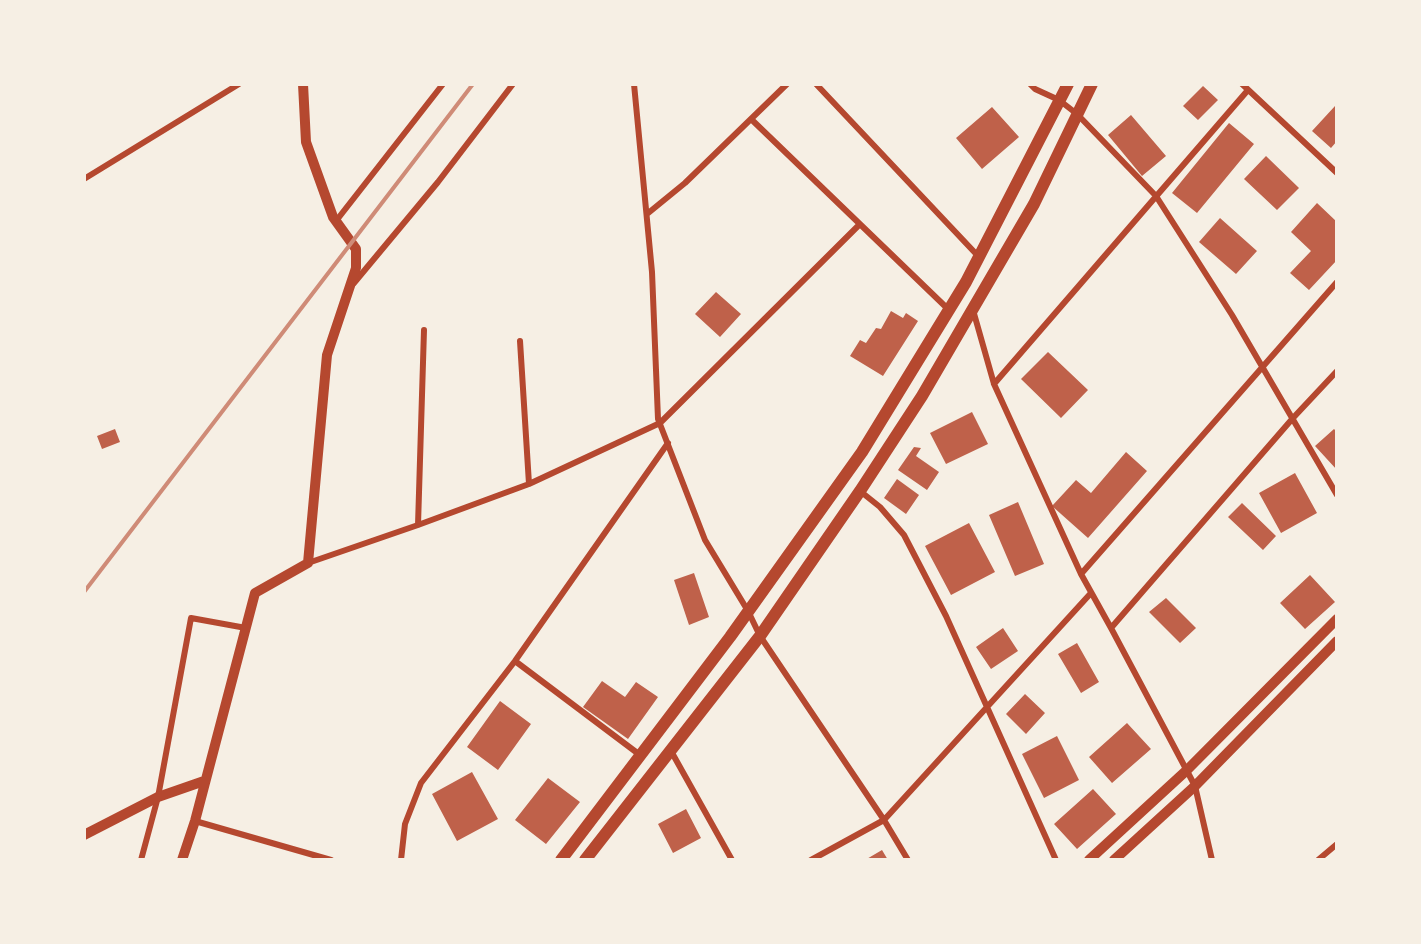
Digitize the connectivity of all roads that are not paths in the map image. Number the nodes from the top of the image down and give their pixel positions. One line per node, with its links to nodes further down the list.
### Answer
1 (239, 84): 17 (street)
2 (303, 84): 20 (street)
3 (443, 84): 20 (street)
4 (513, 84): 24 (street)
5 (634, 84): 19 (street)
6 (787, 84): 15 (street)
7 (816, 84): 22 (street)
8 (1030, 84): 13 (street)
9 (1068, 84): 13 (main road)
10 (1092, 84): 14 (main road)
11 (1242, 84): 12 (street)
12 (1248, 90): 16 (street); 18 (street)
13 (1059, 100): 14 (street); 22 (main road)
14 (1077, 114): 18 (street); 25 (main road)
15 (752, 119): 19 (street); 21 (street)
16 (1337, 173)
17 (84, 179)
18 (1156, 196): 29 (street); 31 (street)
19 (647, 214): 33 (street)
20 (336, 221): 24 (street)
21 (860, 224): 26 (street); 33 (street)
22 (979, 257): 26 (main road)
23 (1337, 282): 29 (street)
24 (351, 286): 39 (street)
25 (973, 309): 31 (street); 36 (main road)
26 (949, 310): 42 (main road)
27 (424, 330): 38 (street)
28 (520, 341): 35 (street)
29 (1261, 367): 32 (street); 40 (street)
30 (1337, 371): 32 (street)
31 (994, 384): 40 (street)
32 (1293, 418): 37 (street); 45 (street)
33 (660, 423): 34 (street); 35 (street)
34 (668, 443): 42 (street); 48 (street)
35 (528, 484): 38 (street)
36 (860, 491): 46 (main road); 49 (street)
37 (1337, 495)
38 (418, 525): 39 (street)
39 (308, 563): 44 (street)
40 (1080, 574): 41 (street)
41 (1091, 593): 45 (street); 49 (street)
42 (748, 611): 46 (street); 51 (main road)
43 (1337, 619): 52 (street)
44 (246, 628): 53 (street); 55 (street)
45 (1111, 628): 52 (street)
46 (760, 636): 50 (main road); 56 (street)
47 (1337, 641): 54 (street)
48 (515, 661): 51 (street); 63 (street)
49 (986, 707): 56 (street); 69 (street)
50 (671, 751): 65 (main road); 66 (street)
51 (640, 755): 64 (main road)
52 (1187, 770): 54 (street); 70 (street)
53 (204, 781): 55 (street); 57 (street)
54 (1195, 786): 71 (street); 72 (street)
55 (158, 797): 58 (street); 60 (street)
56 (884, 820): 67 (street); 68 (street)
57 (195, 821): 61 (street); 62 (street)
58 (84, 835)
59 (1337, 844): 73 (street)
60 (141, 860)
61 (182, 860)
62 (331, 860)
63 (401, 860)
64 (561, 860)
65 (585, 860)
66 (732, 860)
67 (811, 860)
68 (908, 860)
69 (1056, 860)
70 (1089, 860)
71 (1114, 860)
72 (1212, 860)
73 (1318, 860)

